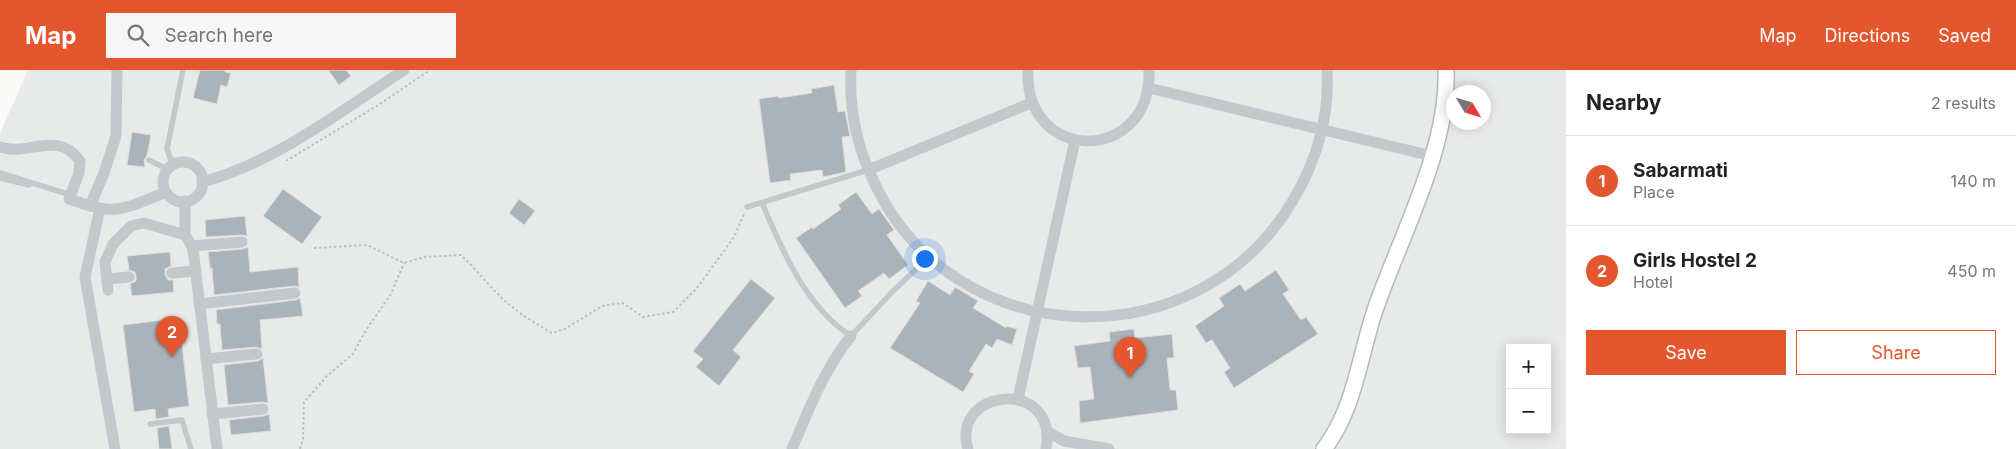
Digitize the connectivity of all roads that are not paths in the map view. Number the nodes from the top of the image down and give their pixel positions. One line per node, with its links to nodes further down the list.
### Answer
1 (117, 70): 27 (street)
2 (183, 70): 16 (lane)
3 (404, 70): 21 (street)
4 (851, 70): 18 (street)
5 (1028, 70): 10 (street)
6 (1149, 70): 9 (street)
7 (1327, 70): 11 (street)
8 (1446, 70): 14 (main road)
9 (1149, 88): 11 (street); 12 (street)
10 (1031, 103): 12 (street); 18 (street)
11 (1322, 130): 14 (street); 39 (street)
12 (1075, 140): 39 (street)
13 (0, 147): 23 (street)
14 (1432, 156): 55 (main road)
15 (149, 160): 17 (lane)
16 (178, 163): 17 (street); 21 (street)
17 (167, 169): 22 (street)
18 (868, 170): 26 (lane); 33 (street)
19 (0, 173): 23 (lane)
20 (0, 178): 23 (lane)
21 (202, 182): 24 (street)
22 (166, 192): 24 (street); 25 (street)
23 (70, 197): 27 (street)
24 (185, 201): 30 (street)
25 (138, 203): 27 (street); 29 (street)
26 (762, 203): 28 (lane); 40 (lane)
27 (95, 207): 48 (street)
28 (747, 207)
29 (144, 223): 30 (street); 36 (street)
30 (185, 235): 32 (street)
31 (242, 242): 32 (street)
32 (192, 246): 34 (street)
33 (929, 257): 39 (street); 40 (lane)
34 (196, 271): 35 (street); 38 (street)
35 (172, 273)
36 (129, 277)
37 (295, 293): 38 (street)
38 (199, 304): 42 (street)
39 (1036, 312): 43 (street)
40 (851, 336): 51 (street)
41 (257, 354): 42 (street)
42 (206, 359): 45 (street)
43 (1018, 399): 47 (street); 52 (street)
44 (262, 409): 45 (street)
45 (212, 414): 50 (street)
46 (150, 424): 49 (lane)
47 (1047, 431): 53 (street); 54 (street)
48 (115, 449)
49 (191, 449)
50 (217, 449)
51 (792, 449)
52 (968, 449)
53 (1046, 449)
54 (1109, 449)
55 (1324, 449)

